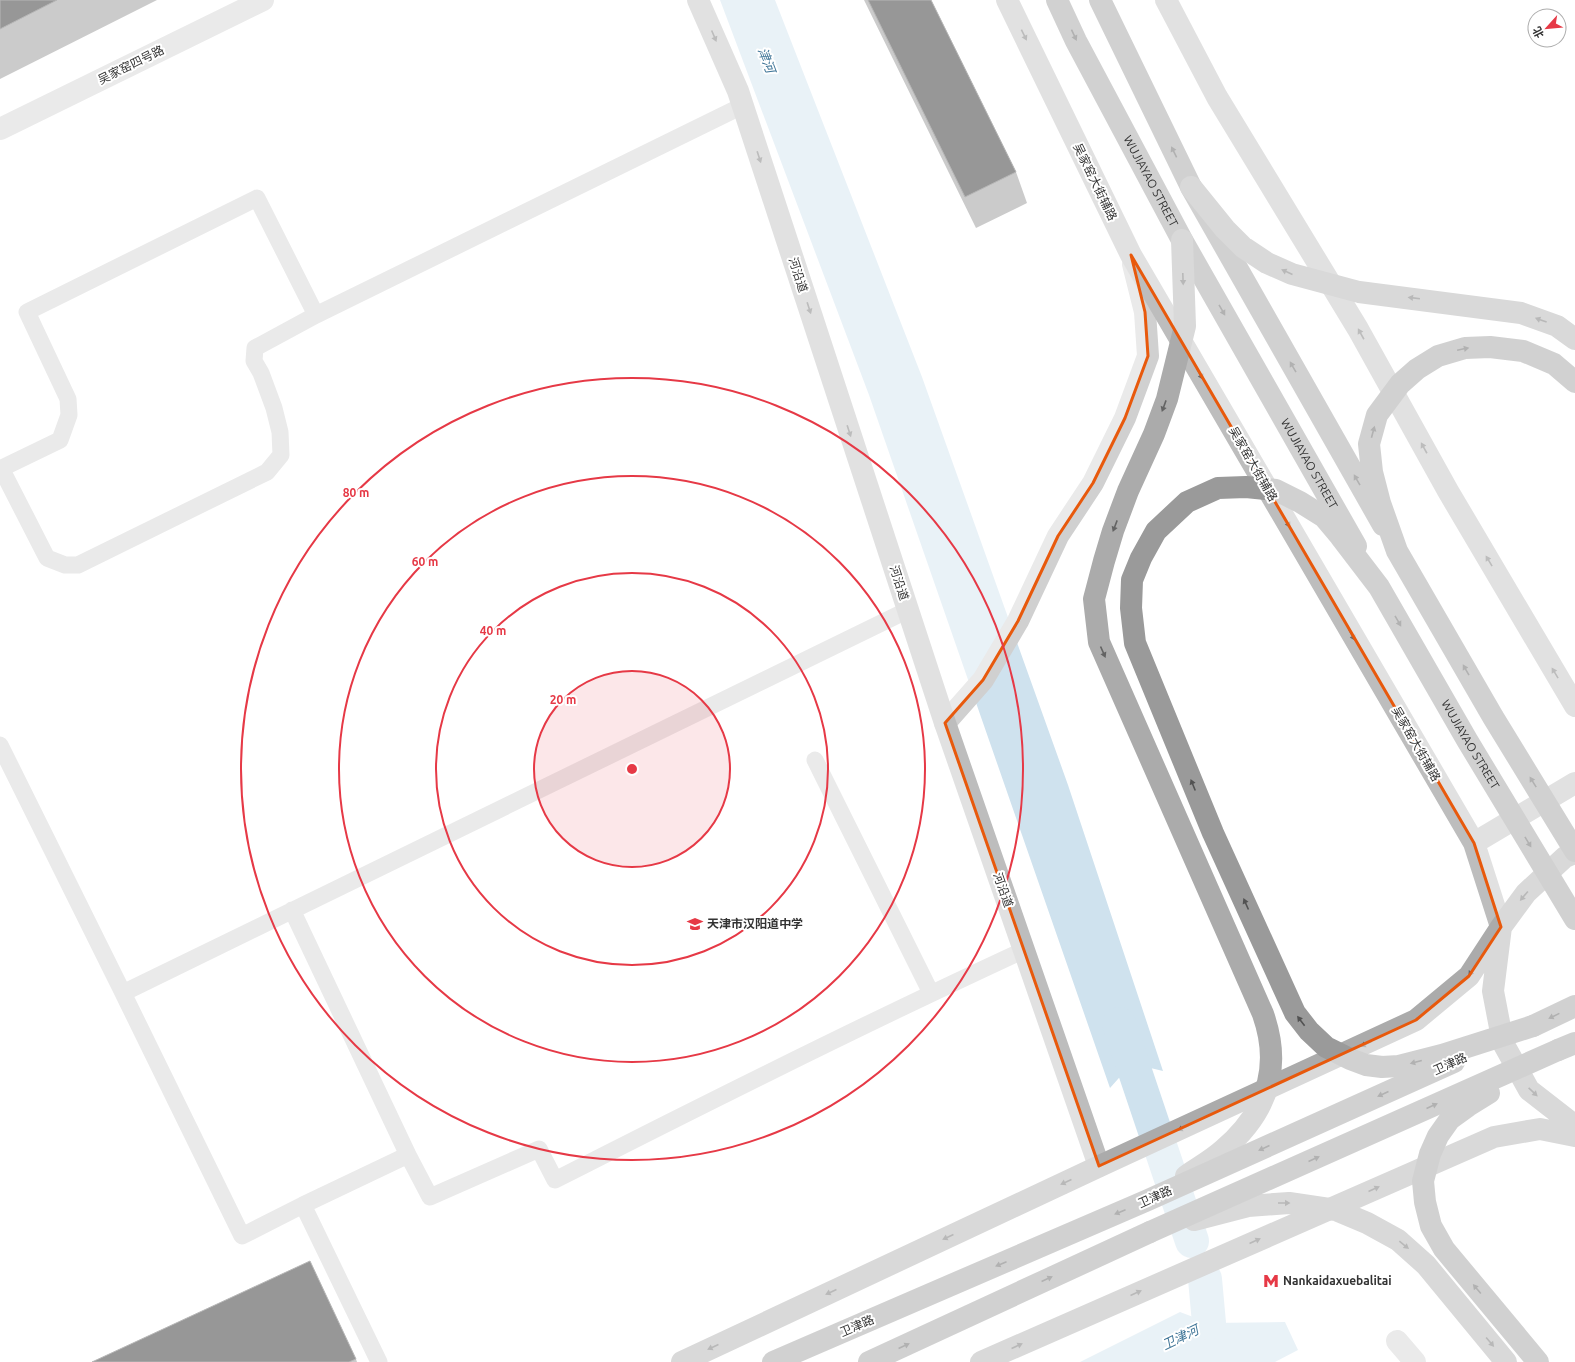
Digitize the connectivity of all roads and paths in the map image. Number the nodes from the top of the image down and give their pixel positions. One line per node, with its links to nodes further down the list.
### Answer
1 (263, 0): 8 (street, 吴家窑四号路)
2 (698, 0): 7 (street, 河沿道, one-way to 7)
3 (1007, 0): 11 (street, 吴家窑大街辅路, one-way to 11)
4 (1057, 0): 10 (highway, WUJIAYAO STREET, one-way to 10)
5 (1100, 0): 9 (highway, one-way to 5)
6 (1166, 0): 19 (street, one-way to 6)
7 (742, 106): 12 (lane); 18 (street, 河沿道, one-way to 18)
8 (0, 129)
9 (1191, 187): 13 (main road, one-way to 9, bridge); 16 (highway, one-way to 9, bridge)
10 (1182, 240): 17 (highway, WUJIAYAO STREET, one-way to 17, bridge); 39 (main road, one-way to 39, bridge)
11 (1131, 255): 20 (street); 24 (street, 吴家窑大街辅路, one-way to 24)
12 (316, 315): 15 (lane); 15 (lane)
13 (1575, 339)
14 (1575, 382): 16 (highway, one-way to 14, bridge)
15 (1, 468)
16 (1397, 551): 25 (highway, one-way to 16, bridge)
17 (1379, 587): 27 (highway, WUJIAYAO STREET, one-way to 27, bridge); 33 (highway, one-way to 17, bridge)
18 (908, 610): 20 (street, 河沿道); 26 (lane)
19 (1575, 706)
20 (945, 723): 29 (street, 河沿道)
21 (0, 746): 30 (lane)
22 (815, 760): 31 (lane)
23 (1575, 783): 24 (street)
24 (1474, 843): 28 (street, 吴家窑大街辅路)
25 (1575, 852): 28 (main road, one-way to 28)
26 (292, 910): 30 (lane); 37 (lane)
27 (1575, 919)
28 (1501, 927): 35 (main road, one-way to 35); 38 (main road, one-way to 38)
29 (1024, 950): 31 (lane); 38 (street, 河沿道)
30 (123, 993): 40 (lane)
31 (931, 993): 37 (lane)
32 (1575, 1006): 33 (highway, one-way to 33)
33 (1533, 1026): 39 (highway, 卫津路, one-way to 39, bridge)
34 (1566, 1046): 41 (highway, one-way to 34, bridge); 50 (highway, one-way to 34, bridge)
35 (1575, 1124)
36 (1575, 1136): 47 (main road, one-way to 36)
37 (408, 1155): 40 (lane)
38 (1100, 1166): 44 (main road, one-way to 44)
39 (1148, 1200): 45 (highway, 卫津路, one-way to 45, bridge)
40 (303, 1205): 43 (lane)
41 (1150, 1232): 46 (highway, one-way to 41); 49 (main road, one-way to 49, bridge)
42 (1397, 1340): 48 (street)
43 (379, 1362)
44 (682, 1362)
45 (773, 1362)
46 (869, 1362)
47 (981, 1362)
48 (1415, 1362)
49 (1506, 1362)
50 (1538, 1362)

